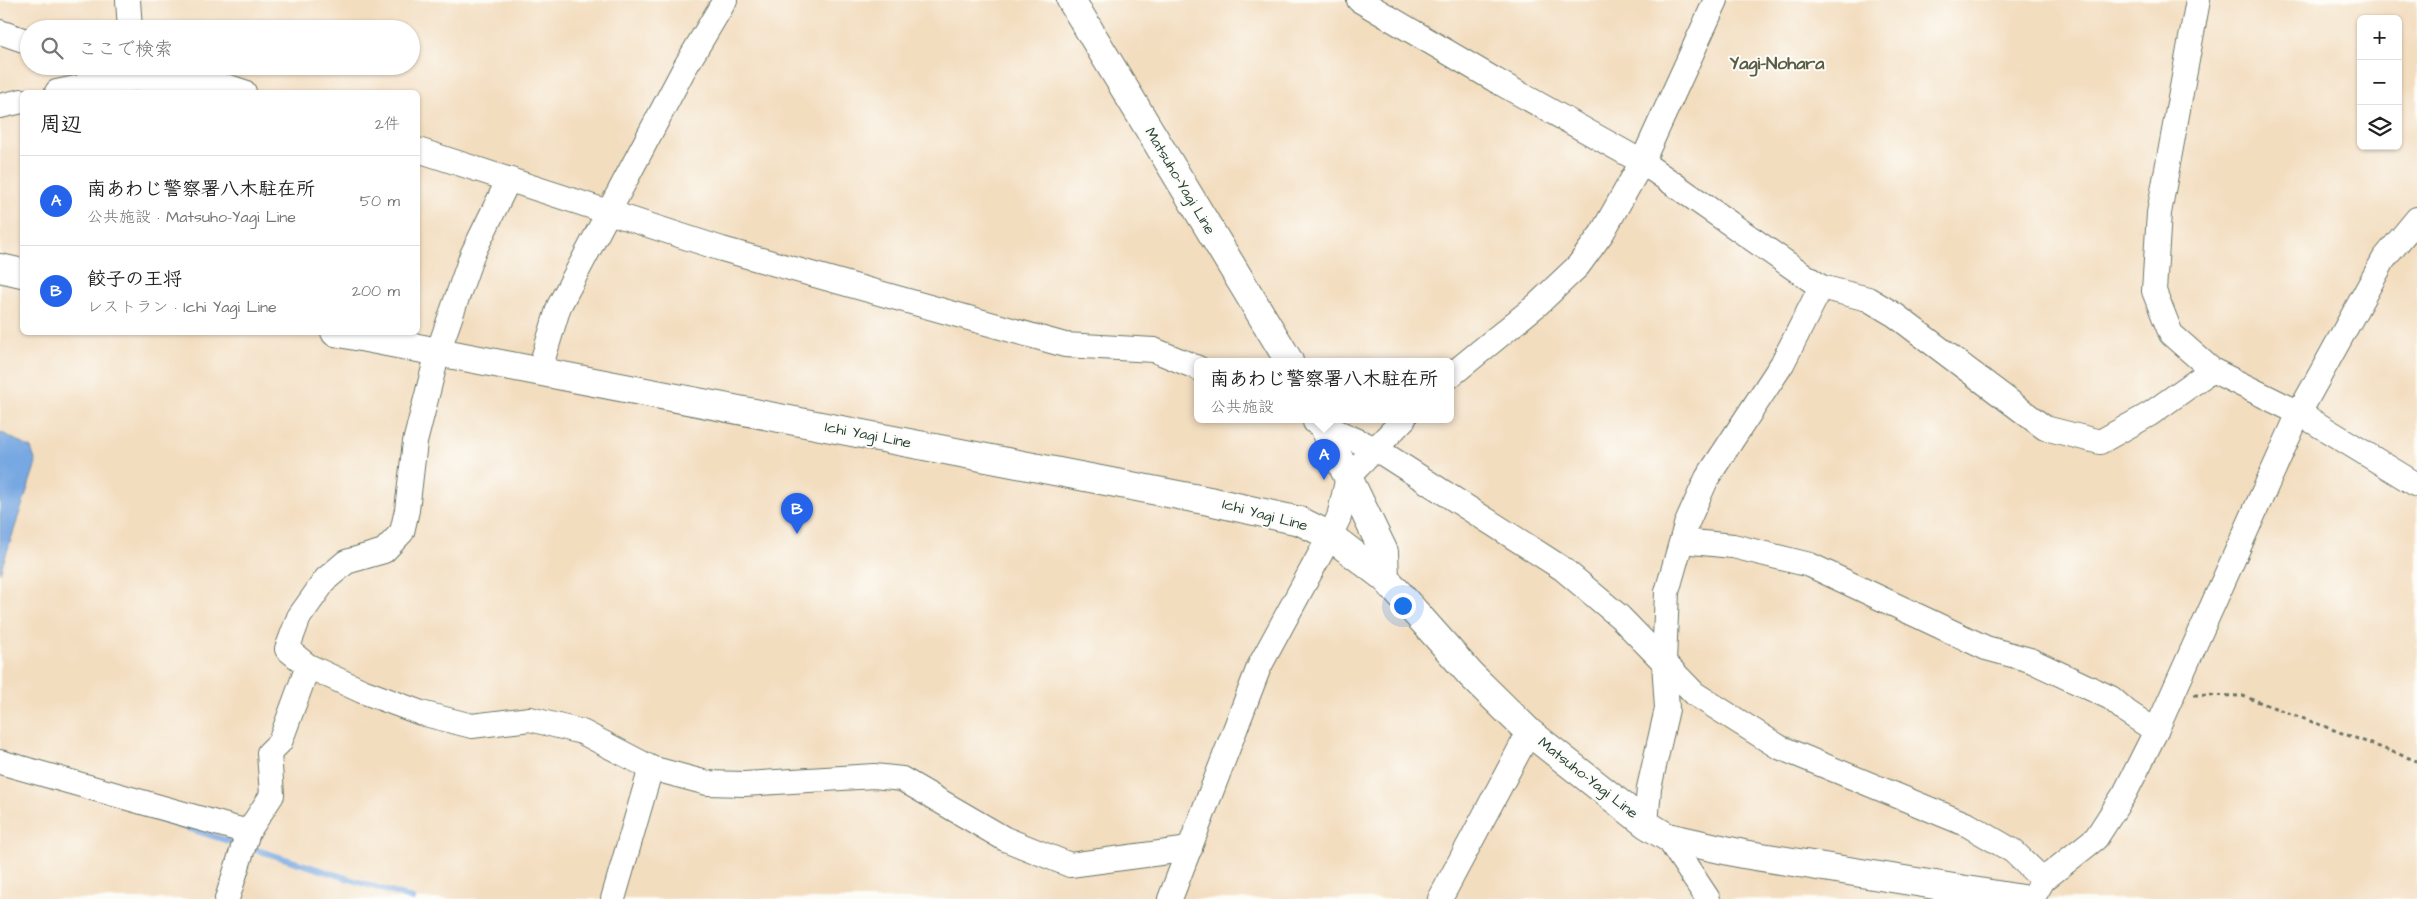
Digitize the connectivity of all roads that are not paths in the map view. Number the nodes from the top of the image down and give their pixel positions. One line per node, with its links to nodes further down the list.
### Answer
1 (128, 0): 7 (street)
2 (725, 0): 21 (street)
3 (1071, 0): 28 (main road, Matsuho-Yagi Line)
4 (1359, 0): 19 (street)
5 (1716, 0): 19 (street)
6 (2198, 0): 30 (street)
7 (129, 20)
8 (0, 32): 9 (street)
9 (20, 39)
10 (100, 75): 13 (street)
11 (132, 75): 13 (street)
12 (152, 75): 15 (street)
13 (112, 82): 14 (street)
14 (68, 90)
15 (234, 90)
16 (20, 101): 17 (street)
17 (0, 106)
18 (420, 151): 20 (street)
19 (1642, 162): 25 (street); 32 (street)
20 (509, 180): 21 (street); 27 (street)
21 (608, 211): 29 (street); 31 (street)
22 (2417, 219): 33 (street)
23 (0, 268): 24 (main road)
24 (20, 273)
25 (1821, 287): 30 (street); 41 (street)
26 (350, 335): 27 (main road, Ichi Yagi Line)
27 (438, 352): 31 (main road, Ichi Yagi Line); 44 (street)
28 (1287, 358)
29 (1194, 366)
30 (2212, 370): 33 (street)
31 (539, 372): 40 (main road, Ichi Yagi Line)
32 (1454, 373)
33 (2299, 413): 39 (street); 45 (street)
34 (1319, 423): 38 (main road)
35 (1320, 423): 37 (street)
36 (1400, 423): 37 (street)
37 (1376, 449): 38 (street); 43 (street)
38 (1348, 477): 40 (street); 42 (main road)
39 (2417, 485)
40 (1330, 536): 42 (main road, Ichi Yagi Line); 51 (street)
41 (1682, 541): 43 (street); 45 (street)
42 (1385, 578): 46 (main road, Matsuho-Yagi Line)
43 (1664, 661): 49 (street); 52 (street)
44 (308, 666): 48 (street); 50 (street)
45 (2156, 731): 52 (street)
46 (1530, 732): 49 (main road, Matsuho-Yagi Line); 56 (street)
47 (0, 762): 50 (street)
48 (651, 768): 51 (street); 54 (street)
49 (1657, 830): 57 (street); 58 (main road, Matsuho-Yagi Line)
50 (248, 832): 53 (street)
51 (1190, 849): 55 (street)
52 (2038, 890)
53 (227, 899)
54 (613, 899)
55 (1170, 899)
56 (1440, 899)
57 (1708, 899)
58 (2022, 899)

